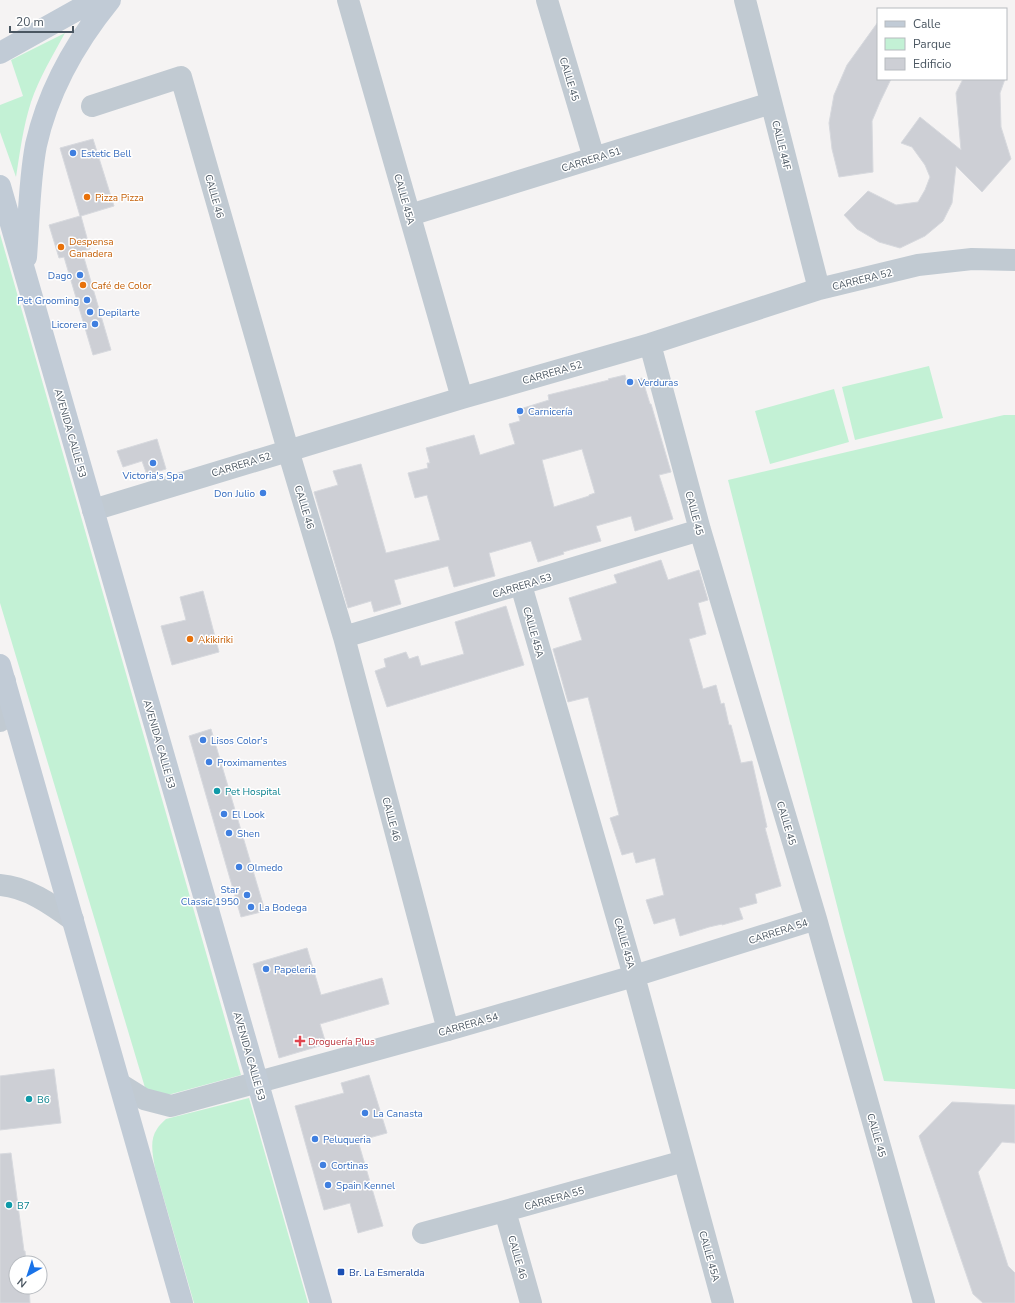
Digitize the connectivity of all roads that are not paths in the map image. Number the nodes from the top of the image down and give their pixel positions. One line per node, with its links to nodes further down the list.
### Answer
1 (95, 0): 6 (main road)
2 (110, 0): 13 (main road)
3 (348, 0): 11 (street, CALLE 45A)
4 (547, 0): 9 (street, CALLE 45)
5 (745, 0): 7 (street, CALLE 44F)
6 (0, 53)
7 (771, 103): 9 (street, CARRERA 51); 14 (street, CALLE 44F)
8 (92, 106): 17 (street, CALLE 46)
9 (594, 158): 11 (street, CARRERA 51)
10 (0, 186): 13 (main road, AVENIDA CALLE 53)
11 (410, 215): 16 (street, CALLE 45A)
12 (1015, 260): 14 (street, CARRERA 52)
13 (26, 272): 18 (main road, AVENIDA CALLE 53)
14 (820, 290): 15 (street, CARRERA 52)
15 (650, 344): 16 (street, CARRERA 52); 19 (street, CALLE 45)
16 (462, 398): 17 (street, CARRERA 52)
17 (288, 450): 18 (street, CARRERA 52); 21 (street, CALLE 46)
18 (94, 510): 29 (main road, AVENIDA CALLE 53)
19 (700, 530): 20 (street, CARRERA 53); 25 (street, CALLE 45)
20 (521, 585): 21 (street, CARRERA 53); 27 (street, CALLE 45A)
21 (344, 637): 28 (street, CALLE 46)
22 (2, 673): 23 (street); 26 (main road)
23 (0, 721)
24 (0, 885): 26 (street)
25 (816, 919): 27 (street, CARRERA 54); 38 (street, CALLE 45)
26 (73, 920): 30 (main road)
27 (634, 976): 28 (street, CARRERA 54); 31 (street, CALLE 45A)
28 (448, 1030): 29 (street, CARRERA 54)
29 (257, 1082): 30 (street, CARRERA 54); 35 (main road, AVENIDA CALLE 53)
30 (120, 1084): 34 (main road)
31 (684, 1161): 32 (street, CARRERA 55); 37 (street, CALLE 45A)
32 (505, 1211): 33 (street, CARRERA 55); 36 (street, CALLE 46)
33 (423, 1233)
34 (182, 1303)
35 (321, 1303)
36 (531, 1303)
37 (724, 1303)
38 (924, 1303)

